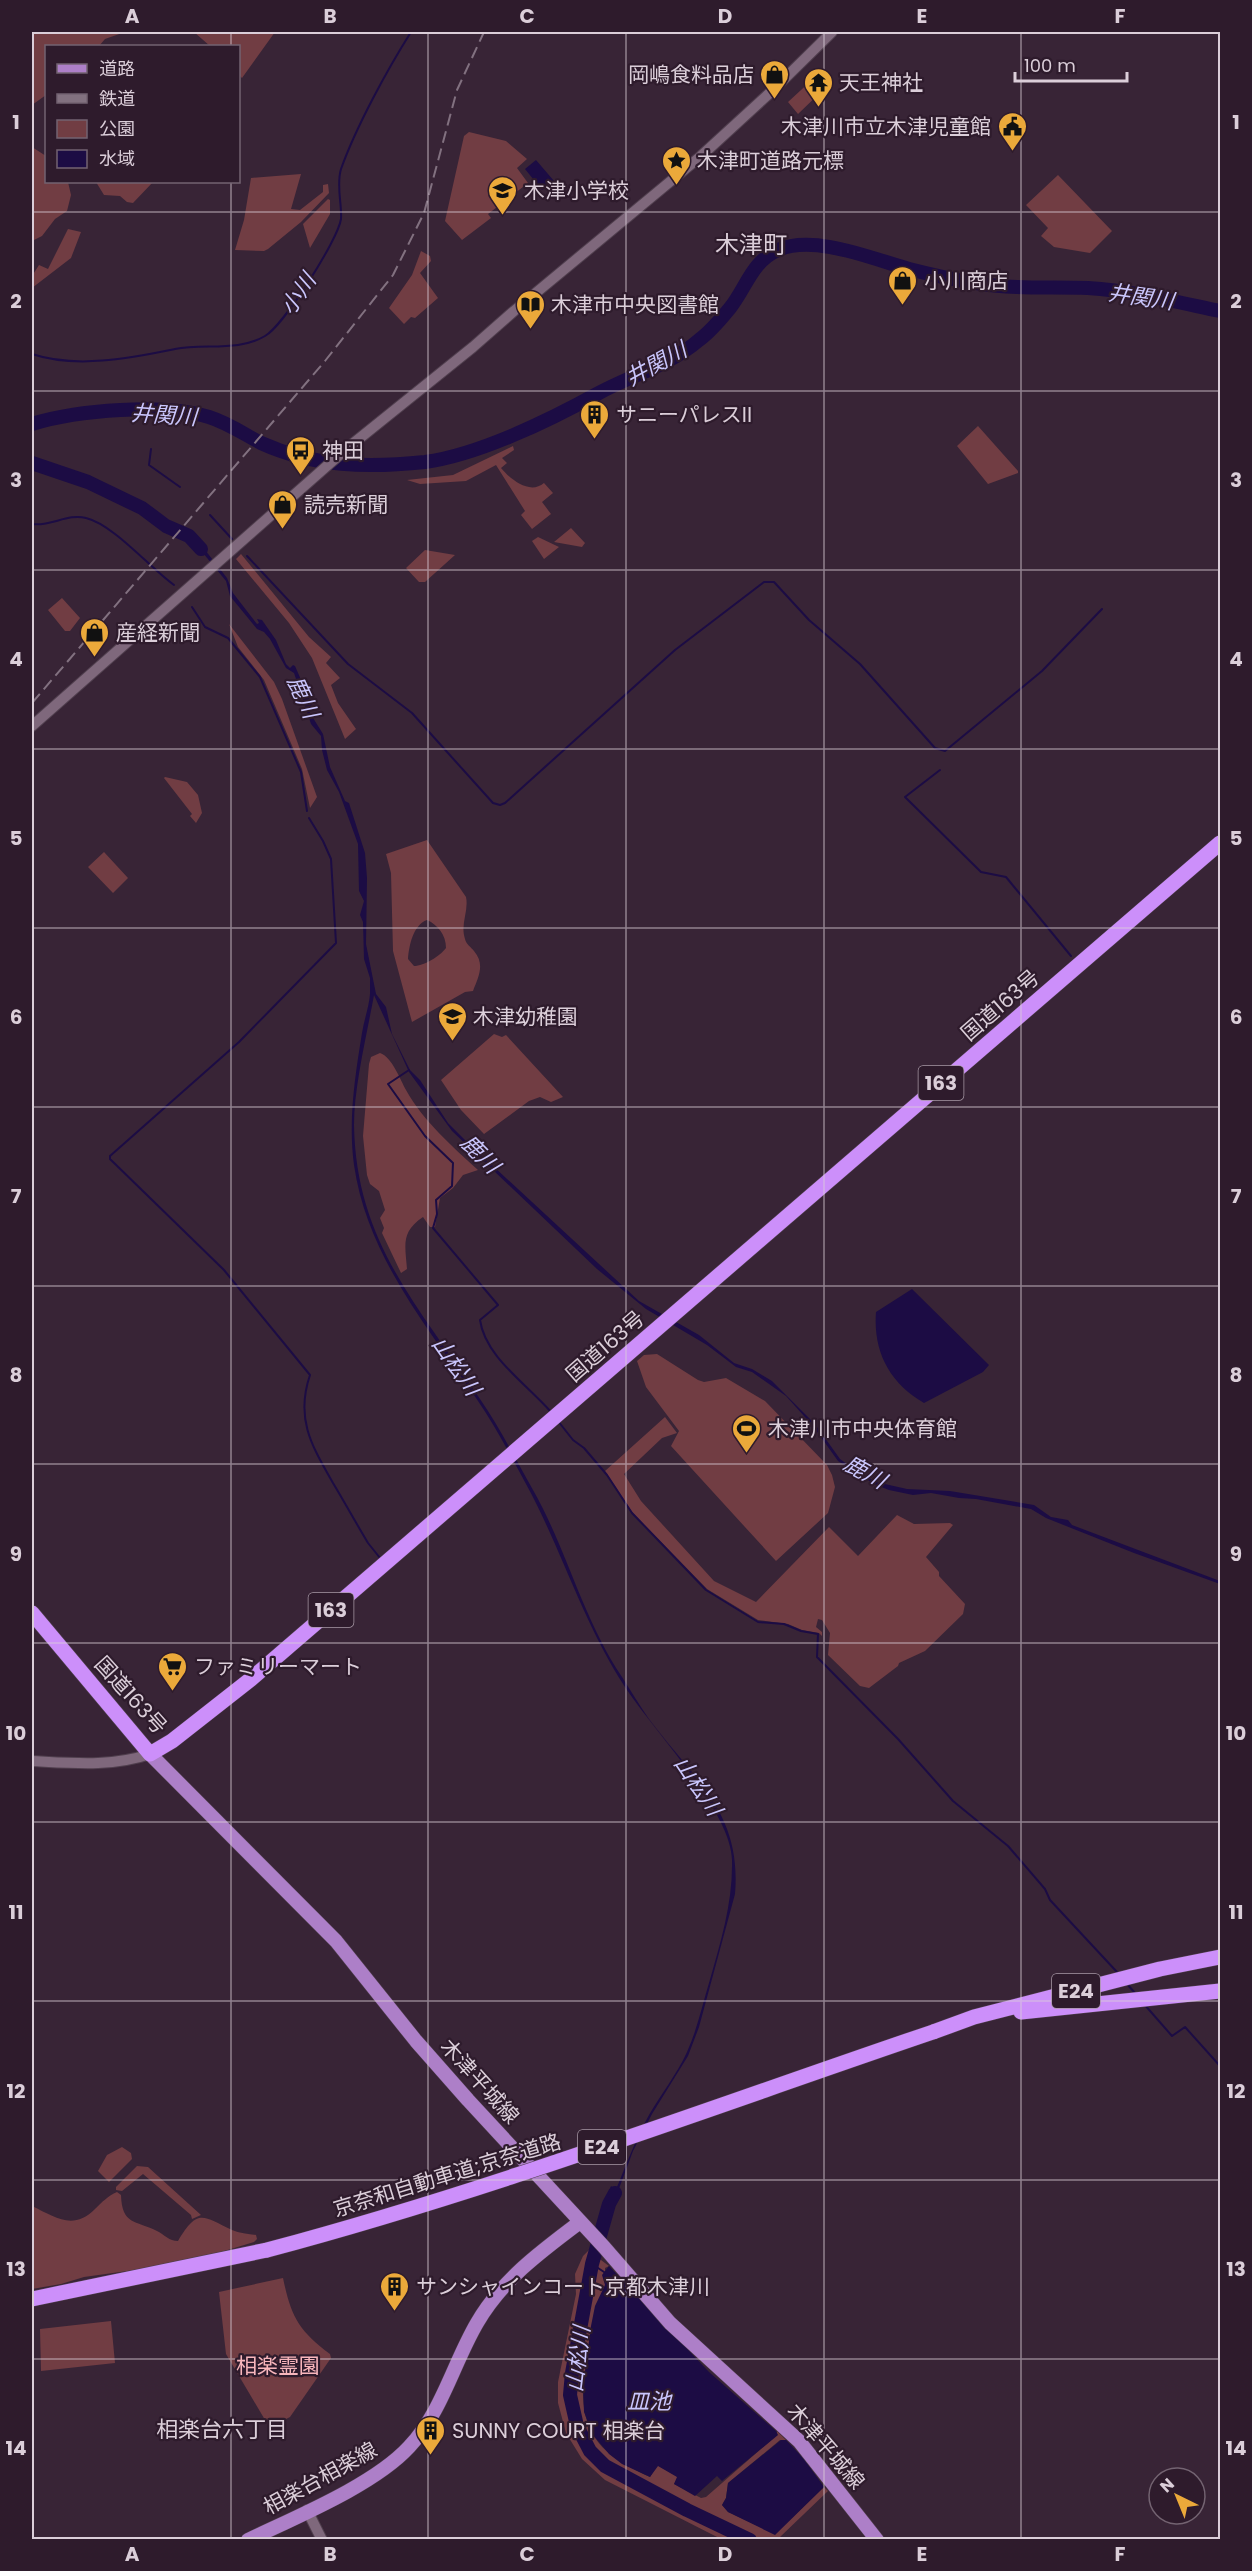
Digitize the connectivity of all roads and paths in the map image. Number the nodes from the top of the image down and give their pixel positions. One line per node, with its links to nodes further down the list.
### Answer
1 (832, 32): 2 (street)
2 (32, 726)
3 (1221, 843): 5 (highway, 国道163号 / 163)
4 (32, 1613): 5 (highway, 国道163号)
5 (150, 1754): 6 (street); 10 (main road, 木津平城線)
6 (32, 1761)
7 (1221, 1957): 9 (highway, E24)
8 (1221, 1991): 9 (highway, E24)
9 (933, 2032): 11 (highway, 京奈和自動車道;京奈道路 / E24, bridge)
10 (579, 2222): 12 (main road, 相楽台相楽線); 15 (main road, 木津平城線)
11 (32, 2299)
12 (307, 2511): 13 (main road, 相楽台相楽線); 14 (street)
13 (248, 2540)
14 (322, 2540)
15 (877, 2540)

